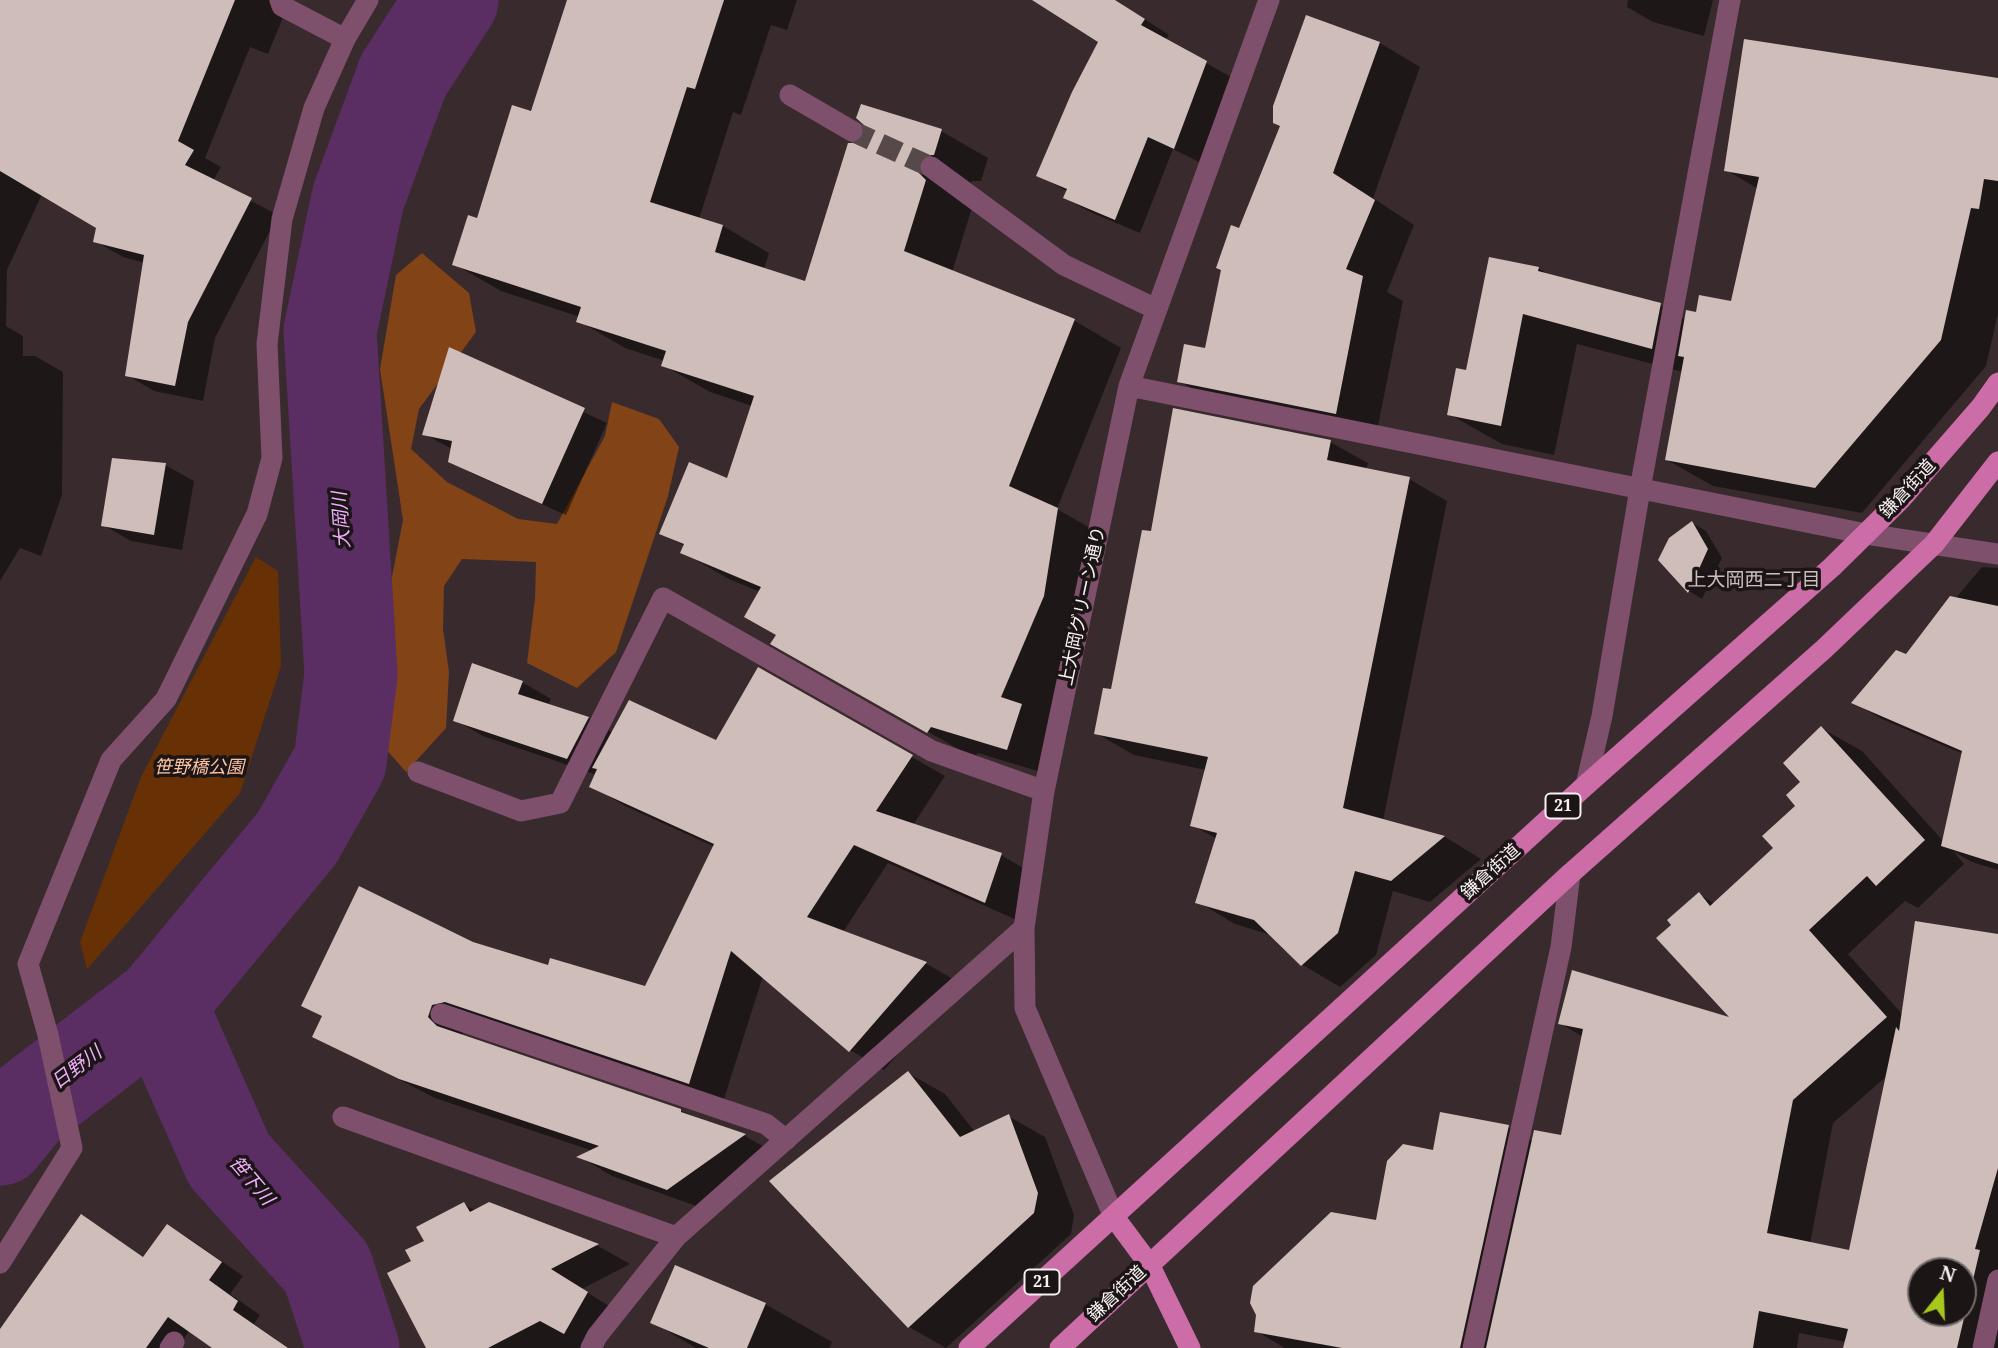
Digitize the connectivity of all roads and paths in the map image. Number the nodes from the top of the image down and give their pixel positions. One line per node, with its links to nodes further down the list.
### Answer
1 (280, 0): 5 (street)
2 (368, 0): 5 (street)
3 (1269, 0): 9 (street, 上大岡グリーン通り)
4 (1730, 0): 13 (street)
5 (345, 39): 27 (street)
6 (790, 95): 7 (street)
7 (852, 131)
8 (930, 167): 9 (street)
9 (1156, 309): 11 (street, 上大岡グリーン通り)
10 (1998, 383): 14 (main road, 鎌倉街道 / 21)
11 (1129, 386): 13 (street); 19 (street, 上大岡グリーン通り)
12 (1998, 463): 15 (main road, 鎌倉街道)
13 (1640, 489): 14 (street); 18 (street)
14 (1866, 534): 15 (street); 18 (main road, 鎌倉街道 / 21)
15 (1934, 544): 16 (street); 20 (main road, 鎌倉街道)
16 (1998, 555)
17 (418, 772): 19 (street)
18 (1586, 785): 25 (main road, 鎌倉街道 / 21)
19 (1044, 791): 21 (street, 上大岡グリーン通り)
20 (1570, 874): 28 (main road, 鎌倉街道); 34 (street)
21 (1024, 928): 24 (street); 25 (street, 上大岡グリーン通り)
22 (441, 1014): 24 (street)
23 (343, 1117): 26 (street)
24 (786, 1140): 26 (street)
25 (1114, 1217): 28 (main road); 31 (main road, 鎌倉街道 / 21)
26 (677, 1237): 30 (street)
27 (0, 1263)
28 (1149, 1264): 32 (main road, 鎌倉街道); 33 (main road)
29 (1998, 1280): 35 (street)
30 (591, 1348)
31 (969, 1348)
32 (1060, 1348)
33 (1192, 1348)
34 (1474, 1348)
35 (1983, 1348)

